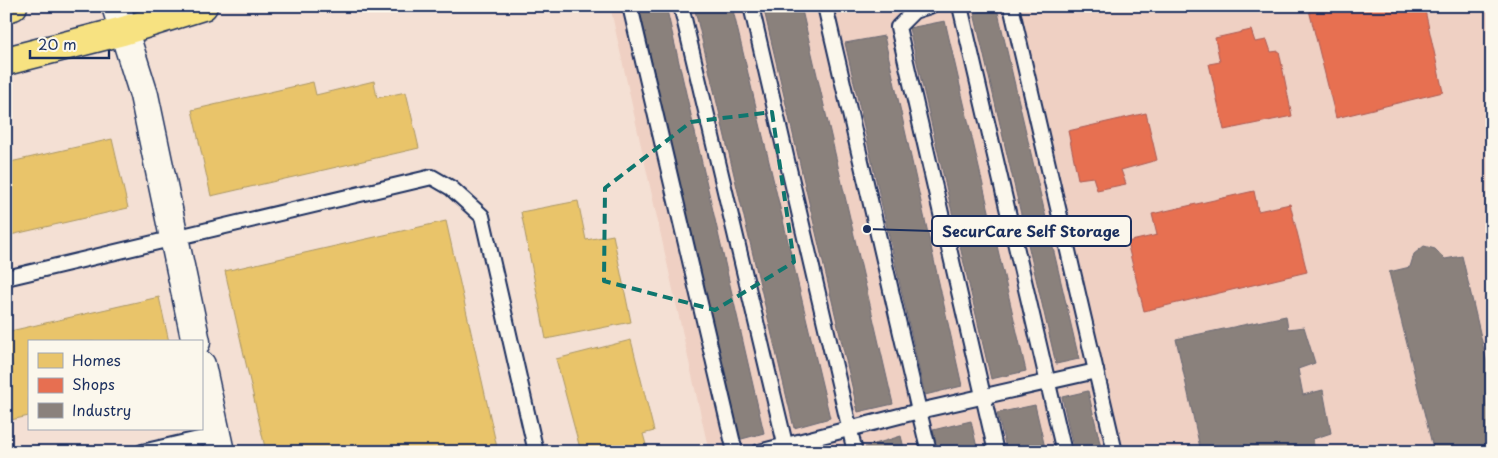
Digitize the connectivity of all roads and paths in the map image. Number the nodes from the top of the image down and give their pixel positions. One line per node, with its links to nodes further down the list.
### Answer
1 (13, 6): 10 (main road)
2 (203, 6): 11 (main road)
3 (630, 6): 26 (lane)
4 (680, 6): 23 (lane)
5 (751, 6): 21 (lane)
6 (825, 6): 20 (lane)
7 (930, 6): 19 (lane)
8 (960, 6): 18 (lane)
9 (1011, 6): 17 (lane)
10 (6, 8)
11 (119, 19): 12 (main road); 13 (street)
12 (6, 62)
13 (174, 239): 14 (lane); 15 (street); 25 (lane)
14 (6, 278)
15 (196, 340)
16 (202, 370): 22 (street)
17 (1096, 371): 18 (lane); 32 (lane)
18 (1048, 382): 19 (lane); 31 (lane)
19 (983, 397): 20 (lane); 30 (lane)
20 (919, 411): 21 (lane); 29 (lane)
21 (849, 429): 23 (lane); 28 (lane)
22 (218, 443): 24 (lane)
23 (786, 448): 27 (lane)
24 (142, 452)
25 (536, 452)
26 (735, 452)
27 (759, 452)
28 (854, 452)
29 (929, 452)
30 (996, 452)
31 (1064, 452)
32 (1115, 452)

